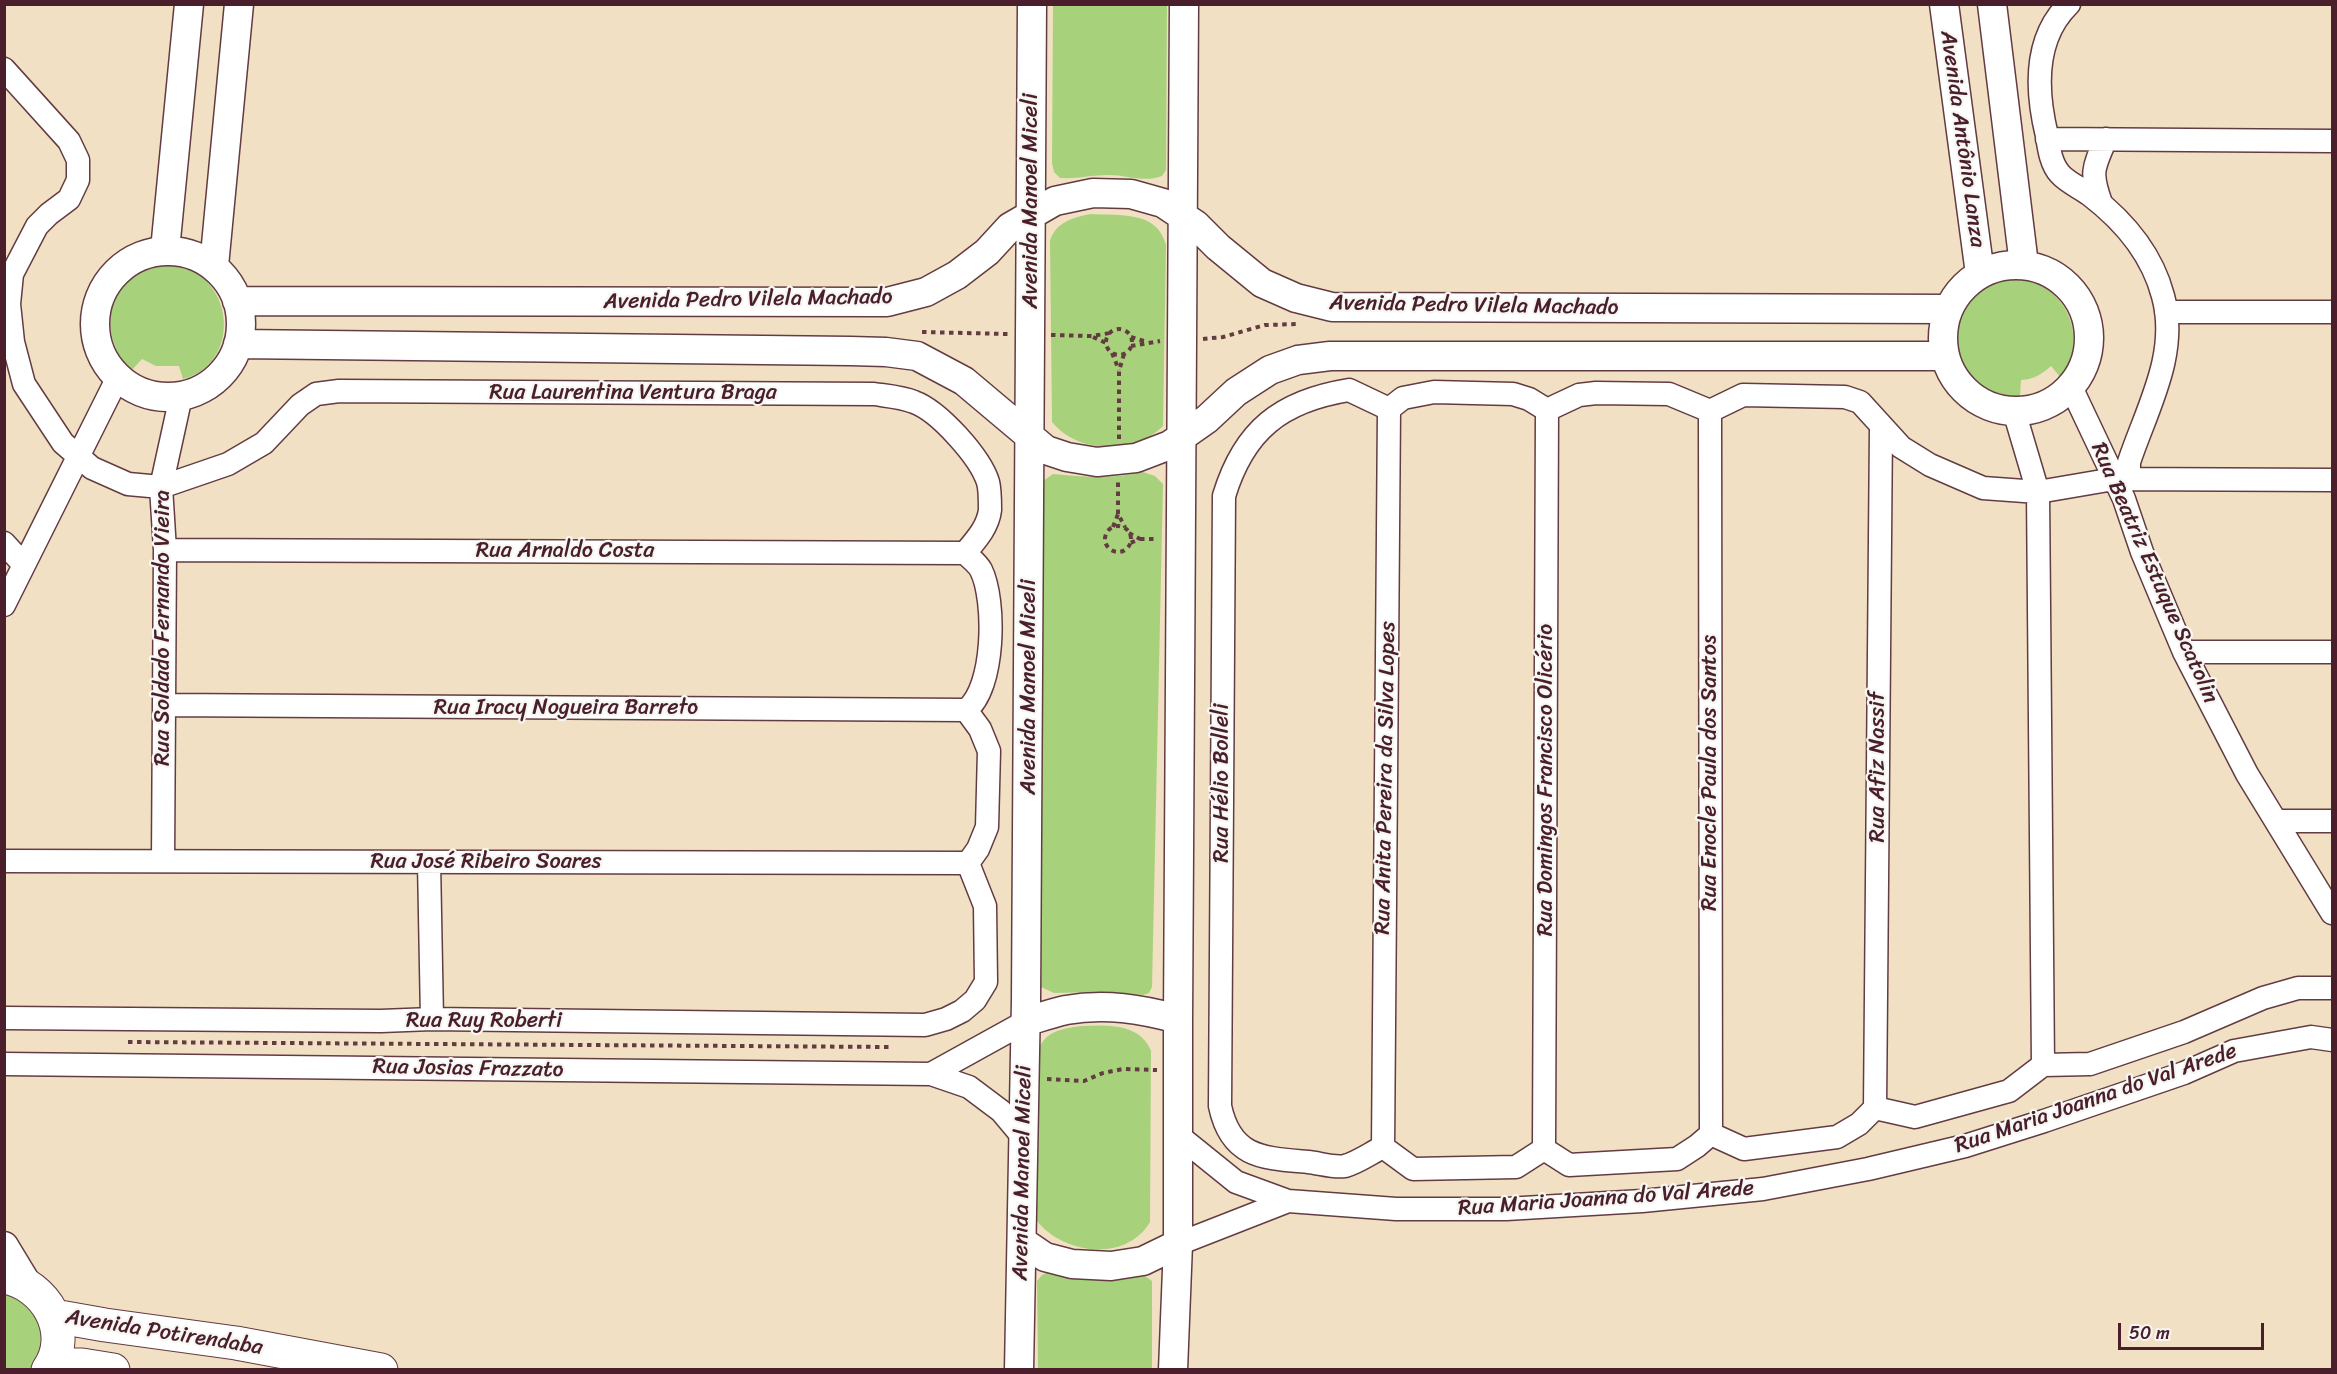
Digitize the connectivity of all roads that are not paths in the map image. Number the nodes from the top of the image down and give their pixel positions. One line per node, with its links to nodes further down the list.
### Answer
1 (189, 4): 15 (street)
2 (239, 4): 17 (street)
3 (1032, 4): 13 (street, Avenida Manoel Miceli)
4 (1184, 4): 14 (street)
5 (1944, 4): 18 (street, Avenida Antônio Lanza)
6 (1992, 4): 16 (street, Avenida Antônio Lanza)
7 (2069, 4): 9 (street)
8 (4, 69): 21 (street)
9 (2047, 139): 10 (street); 12 (street)
10 (2106, 140): 11 (street); 12 (street)
11 (2332, 141)
12 (2101, 204): 22 (street)
13 (1031, 215): 14 (street, Avenida Pedro Vilela Machado); 19 (street, Avenida Pedro Vilela Machado); 35 (street, Avenida Manoel Miceli)
14 (1183, 216): 20 (street, Avenida Pedro Vilela Machado); 34 (street)
15 (165, 250): 17 (street); 26 (street)
16 (2024, 265): 18 (street); 27 (street)
17 (214, 266): 19 (street)
18 (1980, 274): 20 (street)
19 (237, 301): 24 (street)
20 (1948, 309): 25 (street)
21 (7, 311): 36 (street)
22 (2166, 312): 23 (street); 37 (street)
23 (2332, 312)
24 (238, 344): 28 (street); 35 (street, Avenida Pedro Vilela Machado)
25 (1945, 356): 32 (street); 34 (street, Avenida Pedro Vilela Machado)
26 (118, 377): 28 (street); 36 (street)
27 (2071, 387): 32 (street); 37 (street, Rua Beatriz Estuque Scatolin)
28 (181, 396): 39 (street, Rua Soldado Fernando Vieira)
29 (1389, 409): 30 (street); 70 (street, Rua Anita Pereira da Silva Lopes); 70 (street, Rua Hélio Bolleli)
30 (1547, 410): 31 (street); 71 (street, Rua Domingos Francisco Olicério)
31 (1710, 411): 33 (street); 67 (street, Rua Enocle Paula dos Santos)
32 (2014, 411): 40 (street)
33 (1881, 426): 40 (street); 66 (street, Rua Afiz Nassif)
34 (1181, 437): 35 (street, Avenida Pedro Vilela Machado); 60 (street)
35 (1031, 438): 61 (street, Avenida Manoel Miceli)
36 (79, 457): 39 (street); 44 (street)
37 (2121, 479): 38 (street); 40 (street); 46 (street, Rua Beatriz Estuque Scatolin)
38 (2332, 480)
39 (161, 487): 42 (street, Rua Soldado Fernando Vieira); 43 (street, Rua Laurentina Ventura Braga)
40 (2038, 492): 64 (street)
41 (4, 543): 44 (street)
42 (165, 550): 43 (street, Rua Arnaldo Costa); 48 (street, Rua Soldado Fernando Vieira)
43 (965, 553): 49 (street)
44 (24, 565): 45 (street)
45 (4, 604)
46 (2184, 652): 47 (street); 50 (street, Rua Beatriz Estuque Scatolin)
47 (2332, 652)
48 (165, 705): 49 (street, Rua Iracy Nogueira Barreto); 53 (street, Rua Soldado Fernando Vieira)
49 (966, 710): 55 (street)
50 (2276, 821): 51 (street); 56 (street, Rua Beatriz Estuque Scatolin)
51 (2332, 821)
52 (4, 861): 53 (street, Rua José Ribeiro Soares)
53 (163, 861): 54 (street, Rua José Ribeiro Soares)
54 (429, 862): 55 (street, Rua José Ribeiro Soares); 59 (street)
55 (968, 863): 59 (street, Rua Ruy Roberti)
56 (2332, 913)
57 (2332, 988): 64 (street)
58 (4, 1018): 59 (street, Rua Ruy Roberti)
59 (432, 1018)
60 (1178, 1019): 61 (street); 69 (street)
61 (1025, 1022): 65 (street, Rua Josias Frazzato); 68 (street, Avenida Manoel Miceli)
62 (2332, 1040): 72 (street, Rua Maria Joanna do Val Arede)
63 (4, 1064): 65 (street, Rua Josias Frazzato)
64 (2043, 1065): 66 (street)
65 (931, 1074): 68 (street, Rua Josias Frazzato)
66 (1875, 1108): 67 (street)
67 (1711, 1134): 71 (street)
68 (1022, 1136): 73 (street, Avenida Manoel Miceli)
69 (1179, 1136): 72 (street, Rua Maria Joanna do Val Arede); 74 (street)
70 (1383, 1148): 71 (street)
71 (1544, 1149)
72 (1288, 1201): 74 (street, Rua Maria Joanna do Val Arede)
73 (1023, 1242): 74 (street); 81 (street, Avenida Manoel Miceli)
74 (1178, 1244): 82 (street)
75 (4, 1246): 76 (street)
76 (16, 1281): 77 (main road)
77 (54, 1316): 78 (main road); 80 (main road, Avenida Potirendaba)
78 (50, 1367): 79 (main road, Avenida Potirendaba)
79 (114, 1370)
80 (381, 1370)
81 (1019, 1370)
82 (1173, 1370)

